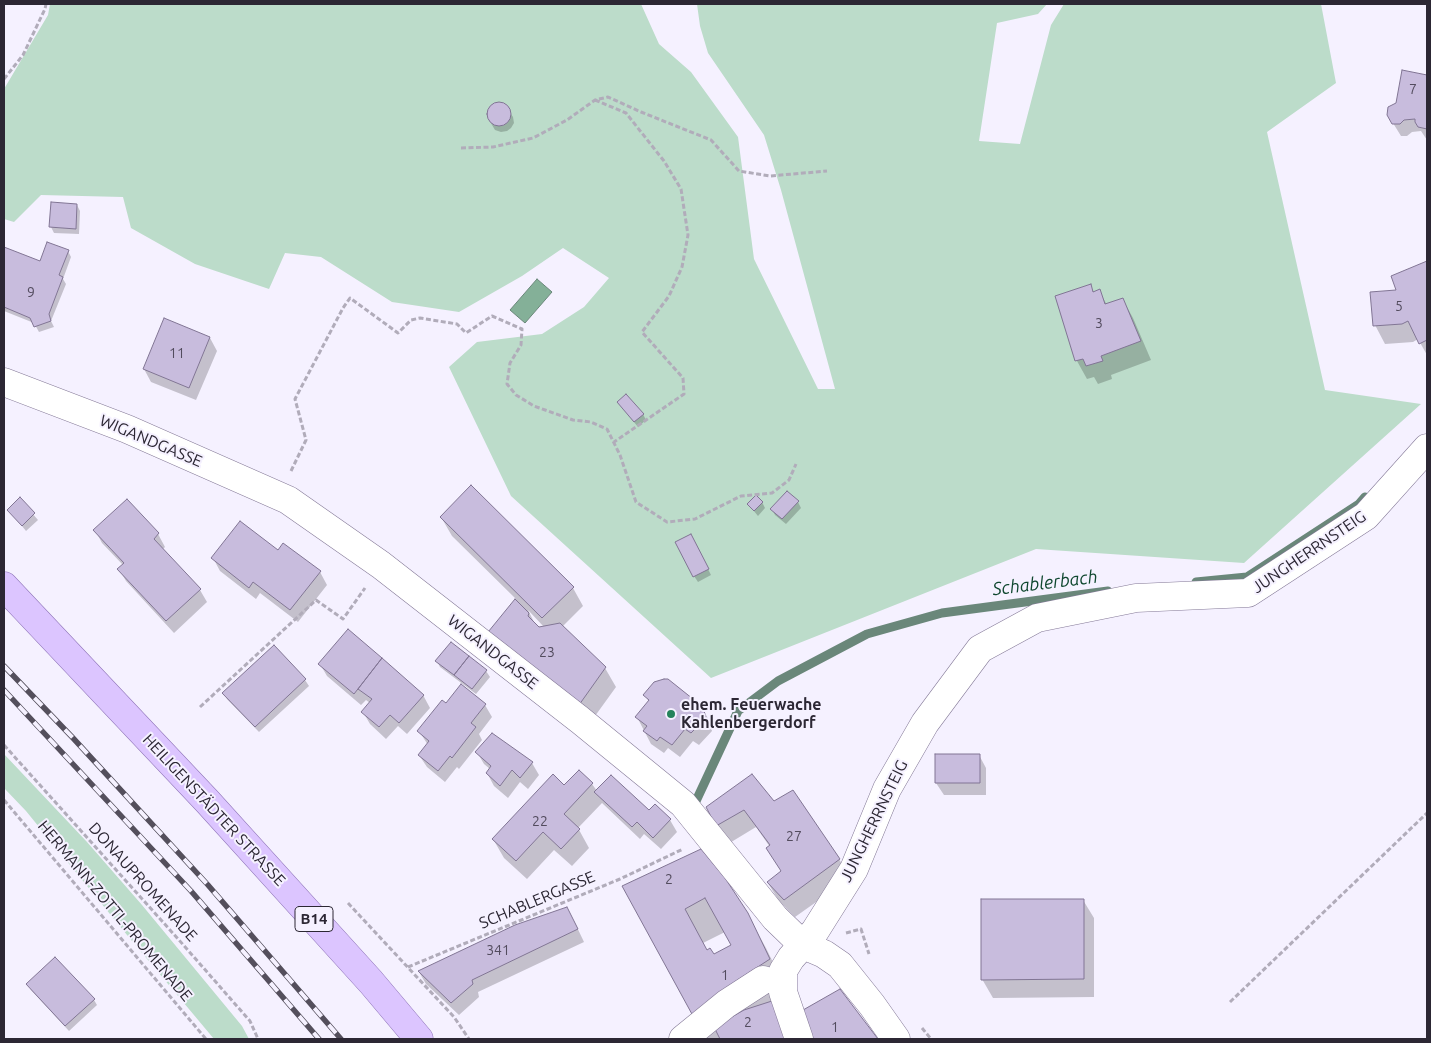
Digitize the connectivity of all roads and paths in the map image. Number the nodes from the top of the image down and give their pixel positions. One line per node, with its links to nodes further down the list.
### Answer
1 (46, 4): 2 (path)
2 (4, 79)
3 (595, 100): 4 (path); 5 (path); 7 (path)
4 (461, 148)
5 (826, 171)
6 (4, 382): 21 (street, WIGANDGASSE)
7 (614, 442): 9 (path); 10 (path)
8 (1427, 448): 21 (street, JUNGHERRNSTEIG)
9 (796, 464)
10 (291, 471)
11 (367, 584): 13 (path)
12 (4, 586): 27 (main road, HEILIGENSTÄDTER STRASSE / B14)
13 (200, 707)
14 (4, 745): 26 (path, DONAUPROMENADE)
15 (4, 800): 25 (path, HERMANN-ZOTTL-PROMENADE)
16 (1427, 813): 24 (path)
17 (674, 853): 22 (path, SCHABLERGASSE)
18 (348, 903): 22 (path)
19 (861, 929): 20 (path)
20 (842, 934)
21 (803, 945): 30 (street, JUNGHERRNSTEIG); 31 (street, WIGANDGASSE)
22 (408, 967): 28 (path)
23 (763, 980): 29 (street)
24 (1230, 1002)
25 (206, 1039)
26 (258, 1039)
27 (419, 1039)
28 (469, 1039)
29 (683, 1039)
30 (799, 1039)
31 (896, 1039)

